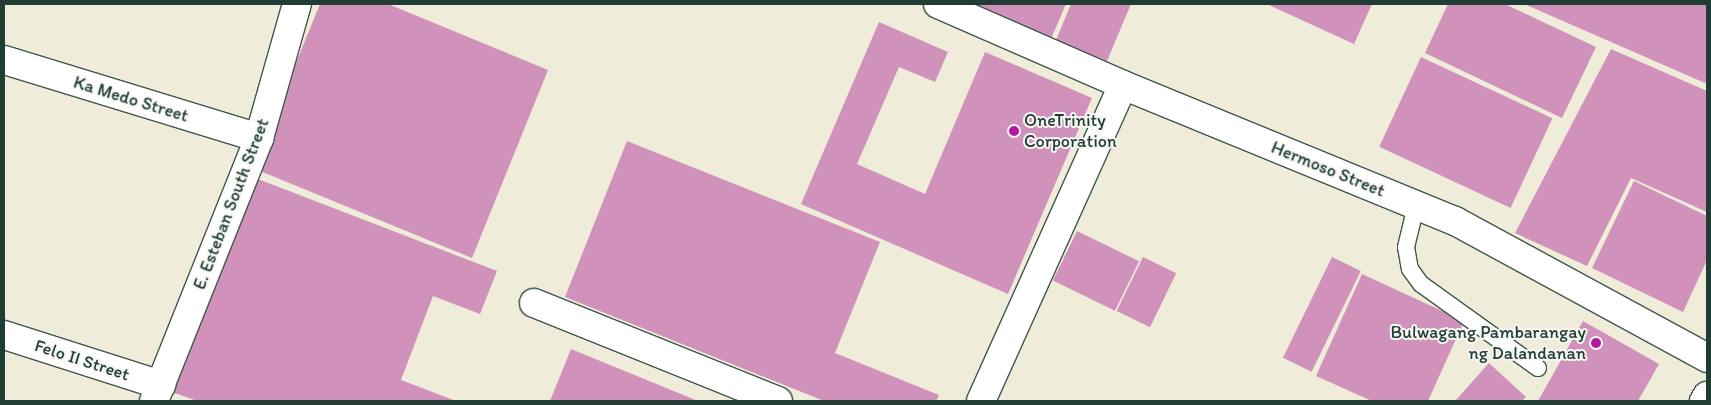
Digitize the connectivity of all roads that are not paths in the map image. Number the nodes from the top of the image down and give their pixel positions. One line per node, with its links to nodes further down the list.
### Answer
1 (297, 4): 5 (main road, E. Esteban South Street)
2 (938, 4): 4 (main road, Hermoso Street)
3 (4, 60): 5 (main road, Ka Medo Street)
4 (1123, 85): 6 (main road, Hermoso Street); 14 (main road)
5 (259, 138): 11 (main road, E. Esteban South Street)
6 (1416, 206): 9 (main road, Hermoso Street); 10 (lane)
7 (534, 303): 13 (main road)
8 (4, 335): 11 (main road, Felo II Street)
9 (1707, 358)
10 (1538, 368)
11 (157, 393)
12 (1707, 396): 15 (main road)
13 (778, 401)
14 (981, 401)
15 (1704, 401)

